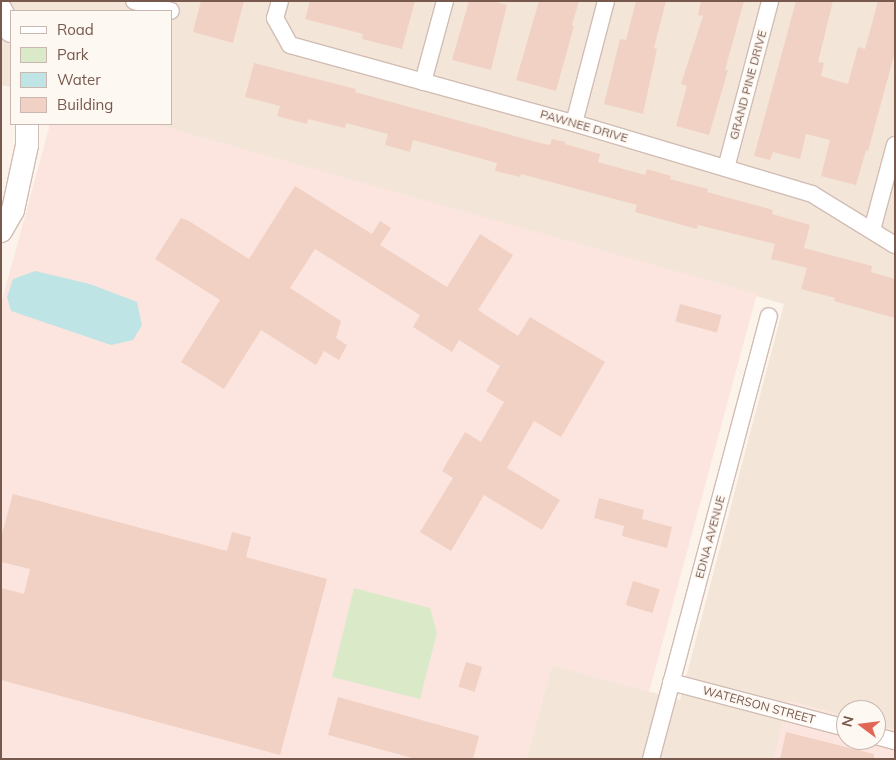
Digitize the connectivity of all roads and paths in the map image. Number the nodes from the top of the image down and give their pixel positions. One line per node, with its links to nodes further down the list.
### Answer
1 (134, 1): 7 (street)
2 (280, 1): 9 (street, PAWNEE DRIVE)
3 (445, 1): 9 (street)
4 (606, 1): 10 (street)
5 (770, 1): 13 (street, GRAND PINE DRIVE)
6 (1, 10): 8 (street)
7 (167, 10)
8 (10, 29)
9 (424, 82): 10 (street, PAWNEE DRIVE)
10 (574, 123): 13 (street, PAWNEE DRIVE)
11 (27, 125): 15 (street)
12 (895, 144): 14 (street)
13 (726, 168): 14 (street, PAWNEE DRIVE)
14 (872, 230): 16 (street, PAWNEE DRIVE)
15 (1, 231)
16 (895, 245)
17 (769, 316): 18 (street, EDNA AVENUE)
18 (671, 682): 19 (street, WATERSON STREET); 20 (street, EDNA AVENUE)
19 (836, 725)
20 (651, 759)

